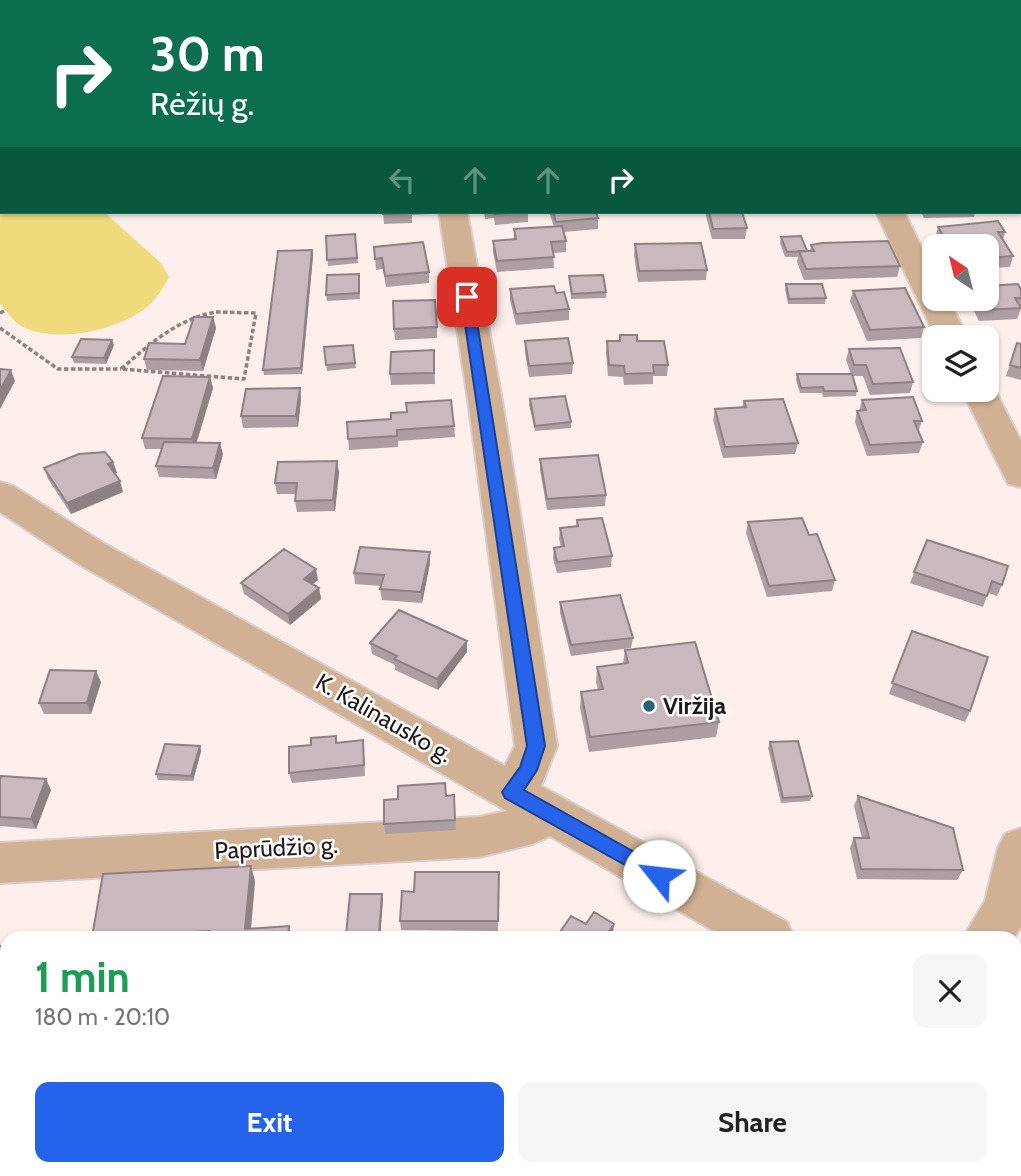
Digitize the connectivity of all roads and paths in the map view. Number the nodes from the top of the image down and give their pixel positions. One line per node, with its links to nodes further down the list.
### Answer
1 (453, 214): 11 (street)
2 (891, 214): 5 (street)
3 (6, 310): 4 (path)
4 (0, 313)
5 (946, 325)
6 (0, 328): 7 (path)
7 (121, 369): 7 (path)
8 (984, 402): 9 (street)
9 (1021, 475)
10 (0, 495): 11 (street, K. Kalinausko g.)
11 (528, 802): 13 (street, Paprūdžio g.); 14 (street, K. Kalinausko g.)
12 (1021, 848): 15 (street)
13 (0, 863)
14 (758, 931)
15 (992, 931)

